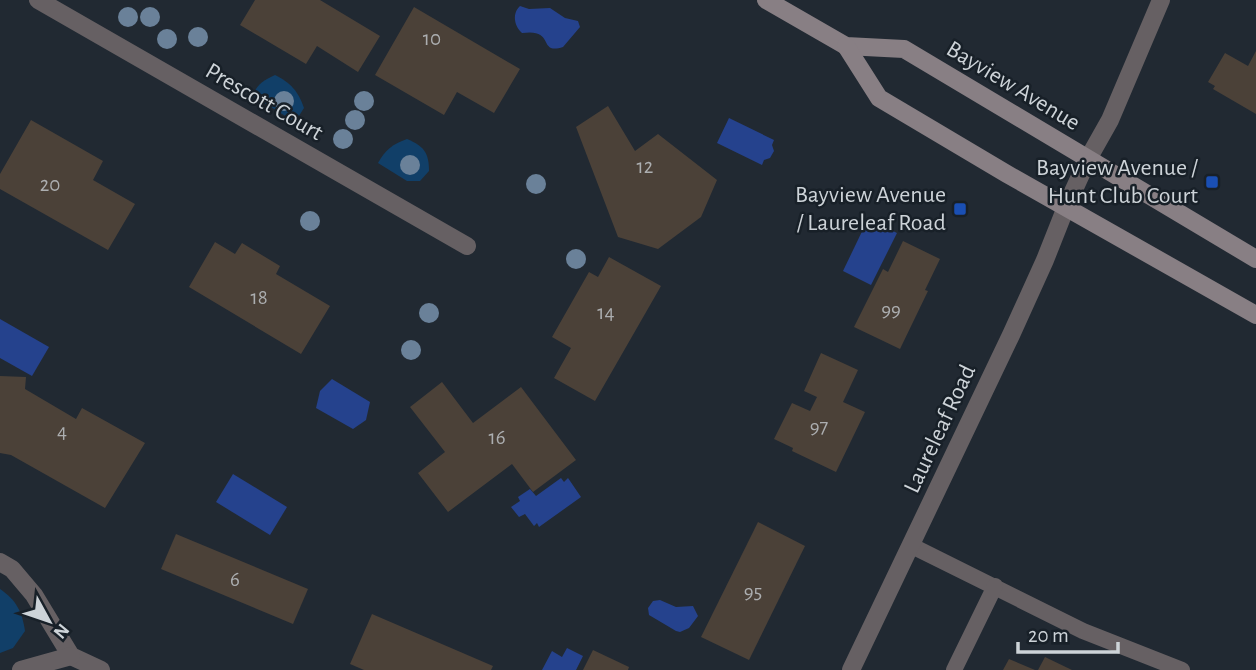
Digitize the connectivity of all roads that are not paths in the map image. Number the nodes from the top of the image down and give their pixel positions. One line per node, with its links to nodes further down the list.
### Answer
1 (38, 0): 7 (street, Prescott Court)
2 (766, 0): 4 (main road, Bayview Avenue)
3 (1161, 0): 5 (street, Laureleaf Road)
4 (846, 46): 5 (main road, Bayview Avenue); 6 (main road, Bayview Avenue)
5 (1088, 159): 6 (street, Laureleaf Road); 8 (main road, Bayview Avenue)
6 (1066, 207): 9 (main road, Bayview Avenue); 10 (street, Laureleaf Road)
7 (467, 246)
8 (1256, 259)
9 (1256, 314)
10 (912, 546): 12 (lane); 16 (street, Laureleaf Road)
11 (0, 562): 13 (street)
12 (995, 586): 17 (lane); 18 (lane)
13 (71, 656): 14 (street); 15 (street)
14 (21, 670)
15 (101, 670)
16 (851, 670)
17 (954, 670)
18 (1182, 670)

